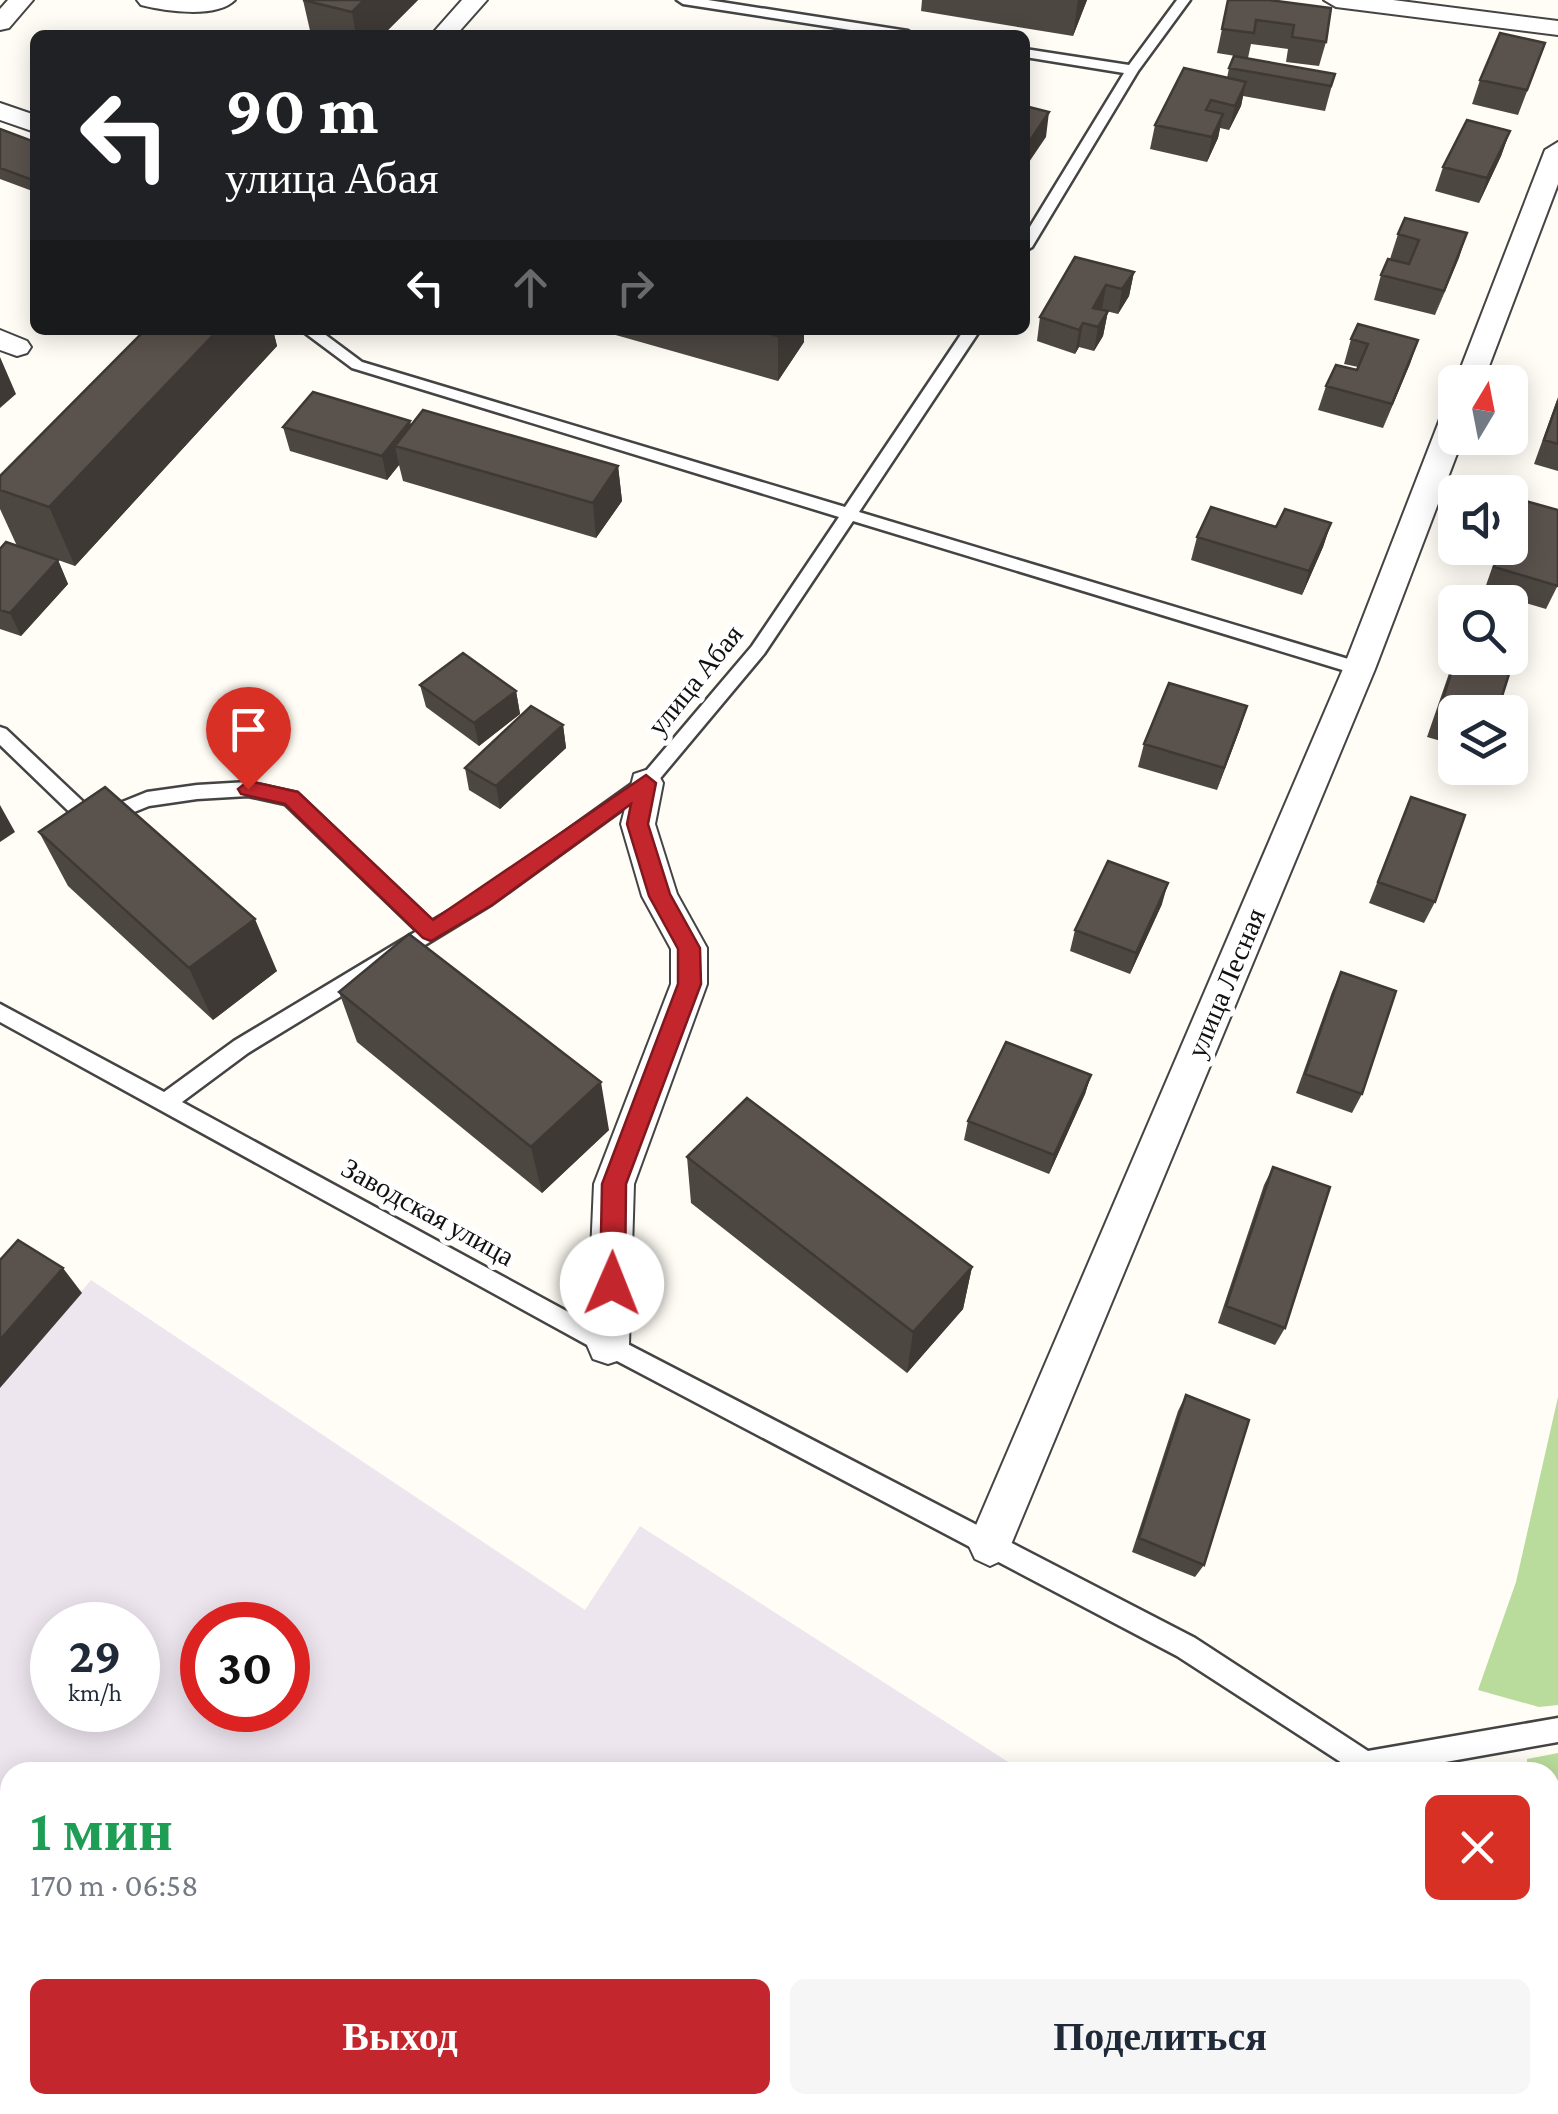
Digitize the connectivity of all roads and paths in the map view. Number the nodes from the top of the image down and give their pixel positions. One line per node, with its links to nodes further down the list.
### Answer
1 (21, 0): 8 (street)
2 (150, 0): 3 (street)
3 (223, 0)
4 (474, 0): 10 (street)
5 (683, 0): 11 (lane)
6 (1184, 0): 13 (lane)
7 (1336, 0): 9 (street)
8 (0, 23)
9 (1558, 28)
10 (447, 30)
11 (876, 30)
12 (1030, 54): 13 (lane)
13 (1132, 70): 17 (lane)
14 (0, 111): 15 (street)
15 (30, 122)
16 (1558, 150): 20 (street)
17 (1030, 239)
18 (315, 335): 22 (lane)
19 (969, 335): 22 (lane, улица Абая)
20 (1476, 365)
21 (1441, 455): 23 (street, улица Лесная)
22 (847, 514): 23 (lane); 25 (lane, улица Абая)
23 (1359, 669): 30 (street, улица Лесная)
24 (0, 734): 26 (lane)
25 (646, 783): 26 (lane, улица Абая); 29 (street)
26 (431, 932): 28 (lane, улица Абая)
27 (0, 1012): 28 (lane, Заводская улица)
28 (166, 1102): 29 (lane, Заводская улица)
29 (608, 1344): 30 (lane, Заводская улица)
30 (990, 1544): 32 (lane, Заводская улица)
31 (1558, 1730): 33 (lane)
32 (1363, 1762)
33 (1401, 1762)

